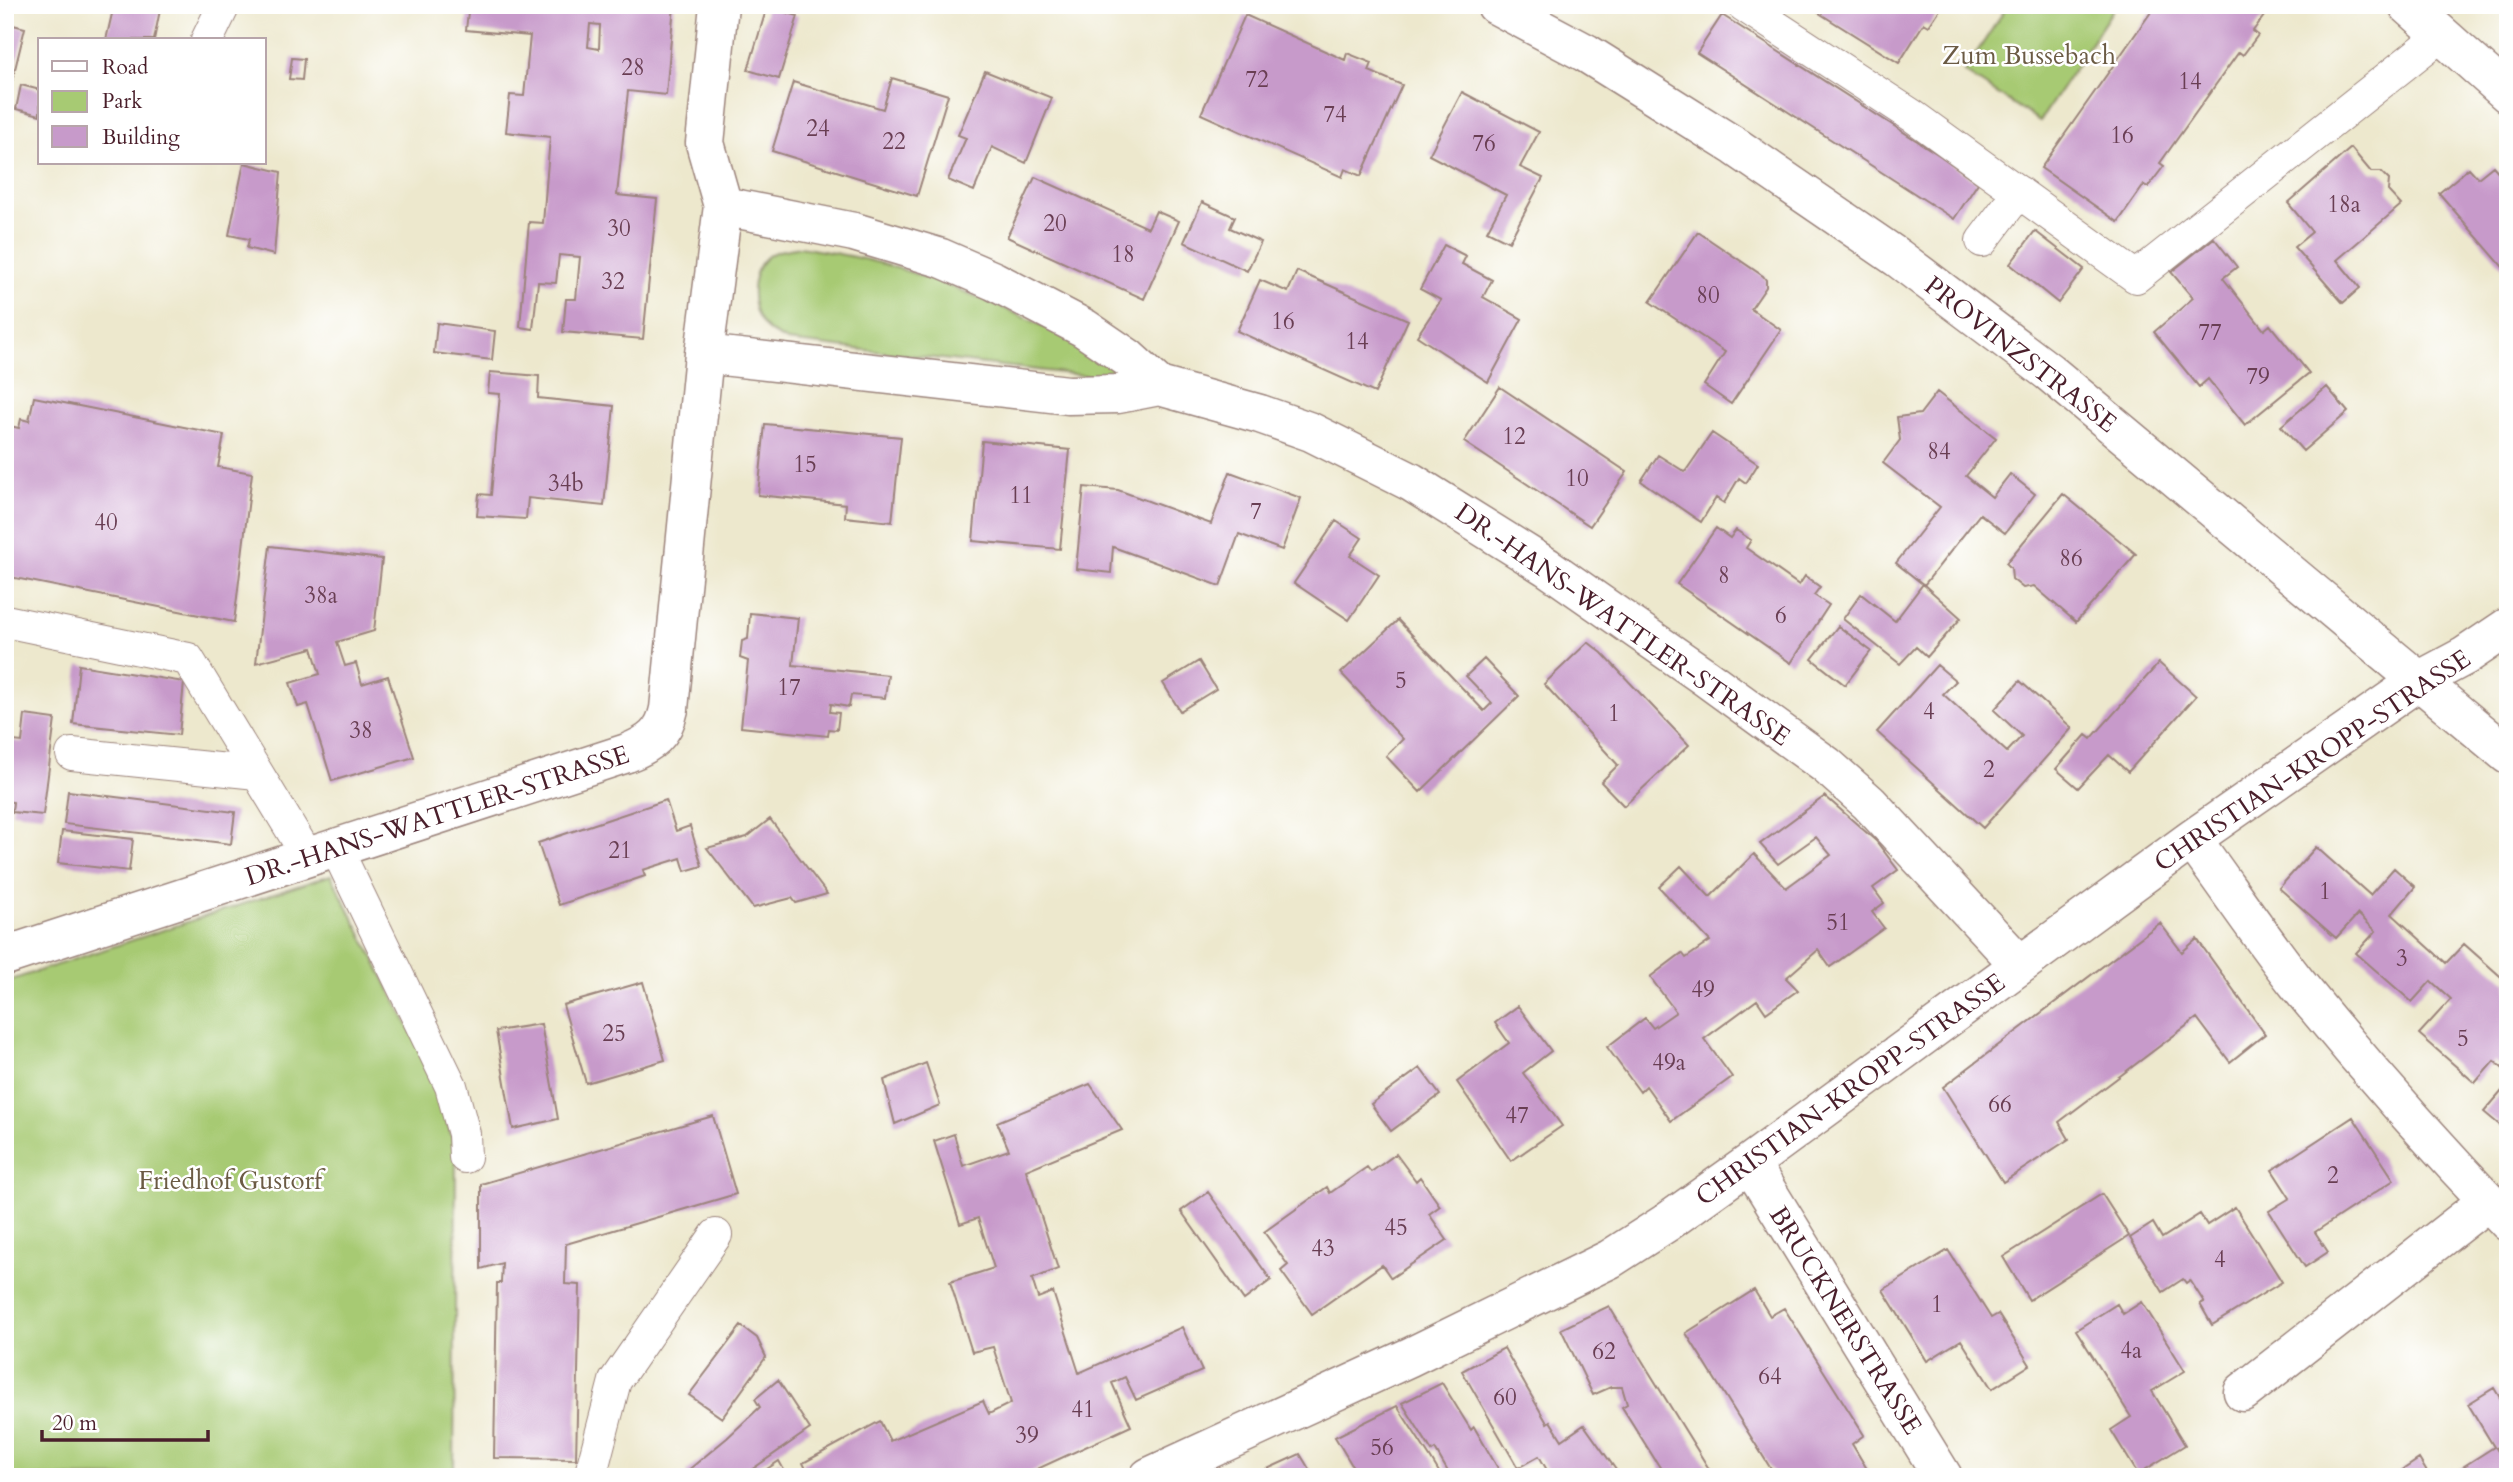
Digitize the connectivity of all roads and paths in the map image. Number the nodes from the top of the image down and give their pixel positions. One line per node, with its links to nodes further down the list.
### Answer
1 (224, 5): 7 (lane)
2 (719, 5): 10 (street, DR.-HANS-WATTLER-STRASSE)
3 (1496, 5): 16 (street, PROVINZSTRASSE)
4 (1743, 5): 9 (lane)
5 (2408, 5): 6 (street)
6 (2442, 34): 8 (street); 9 (lane)
7 (208, 38)
8 (2508, 93)
9 (2019, 192): 11 (lane)
10 (723, 206): 12 (street, DR.-HANS-WATTLER-STRASSE); 13 (street, DR.-HANS-WATTLER-STRASSE)
11 (1982, 241)
12 (704, 354): 13 (street, DR.-HANS-WATTLER-STRASSE); 21 (street, DR.-HANS-WATTLER-STRASSE)
13 (1159, 386): 23 (street, DR.-HANS-WATTLER-STRASSE)
14 (5, 621): 19 (lane)
15 (2508, 626): 16 (street, CHRISTIAN-KROPP-STRASSE)
16 (2420, 680): 18 (street, PROVINZSTRASSE); 20 (street, CHRISTIAN-KROPP-STRASSE)
17 (72, 754): 19 (lane)
18 (2508, 755)
19 (257, 773): 21 (lane)
20 (2192, 839): 23 (street, CHRISTIAN-KROPP-STRASSE); 26 (street)
21 (322, 853): 22 (street, DR.-HANS-WATTLER-STRASSE); 24 (lane)
22 (5, 956)
23 (2020, 965): 25 (street, CHRISTIAN-KROPP-STRASSE)
24 (465, 1157)
25 (1750, 1163): 30 (street, CHRISTIAN-KROPP-STRASSE); 31 (street, BRUCKNERSTRASSE)
26 (2498, 1211): 28 (street)
27 (716, 1235): 29 (lane)
28 (2243, 1392)
29 (590, 1477)
30 (1149, 1477)
31 (1943, 1477)

